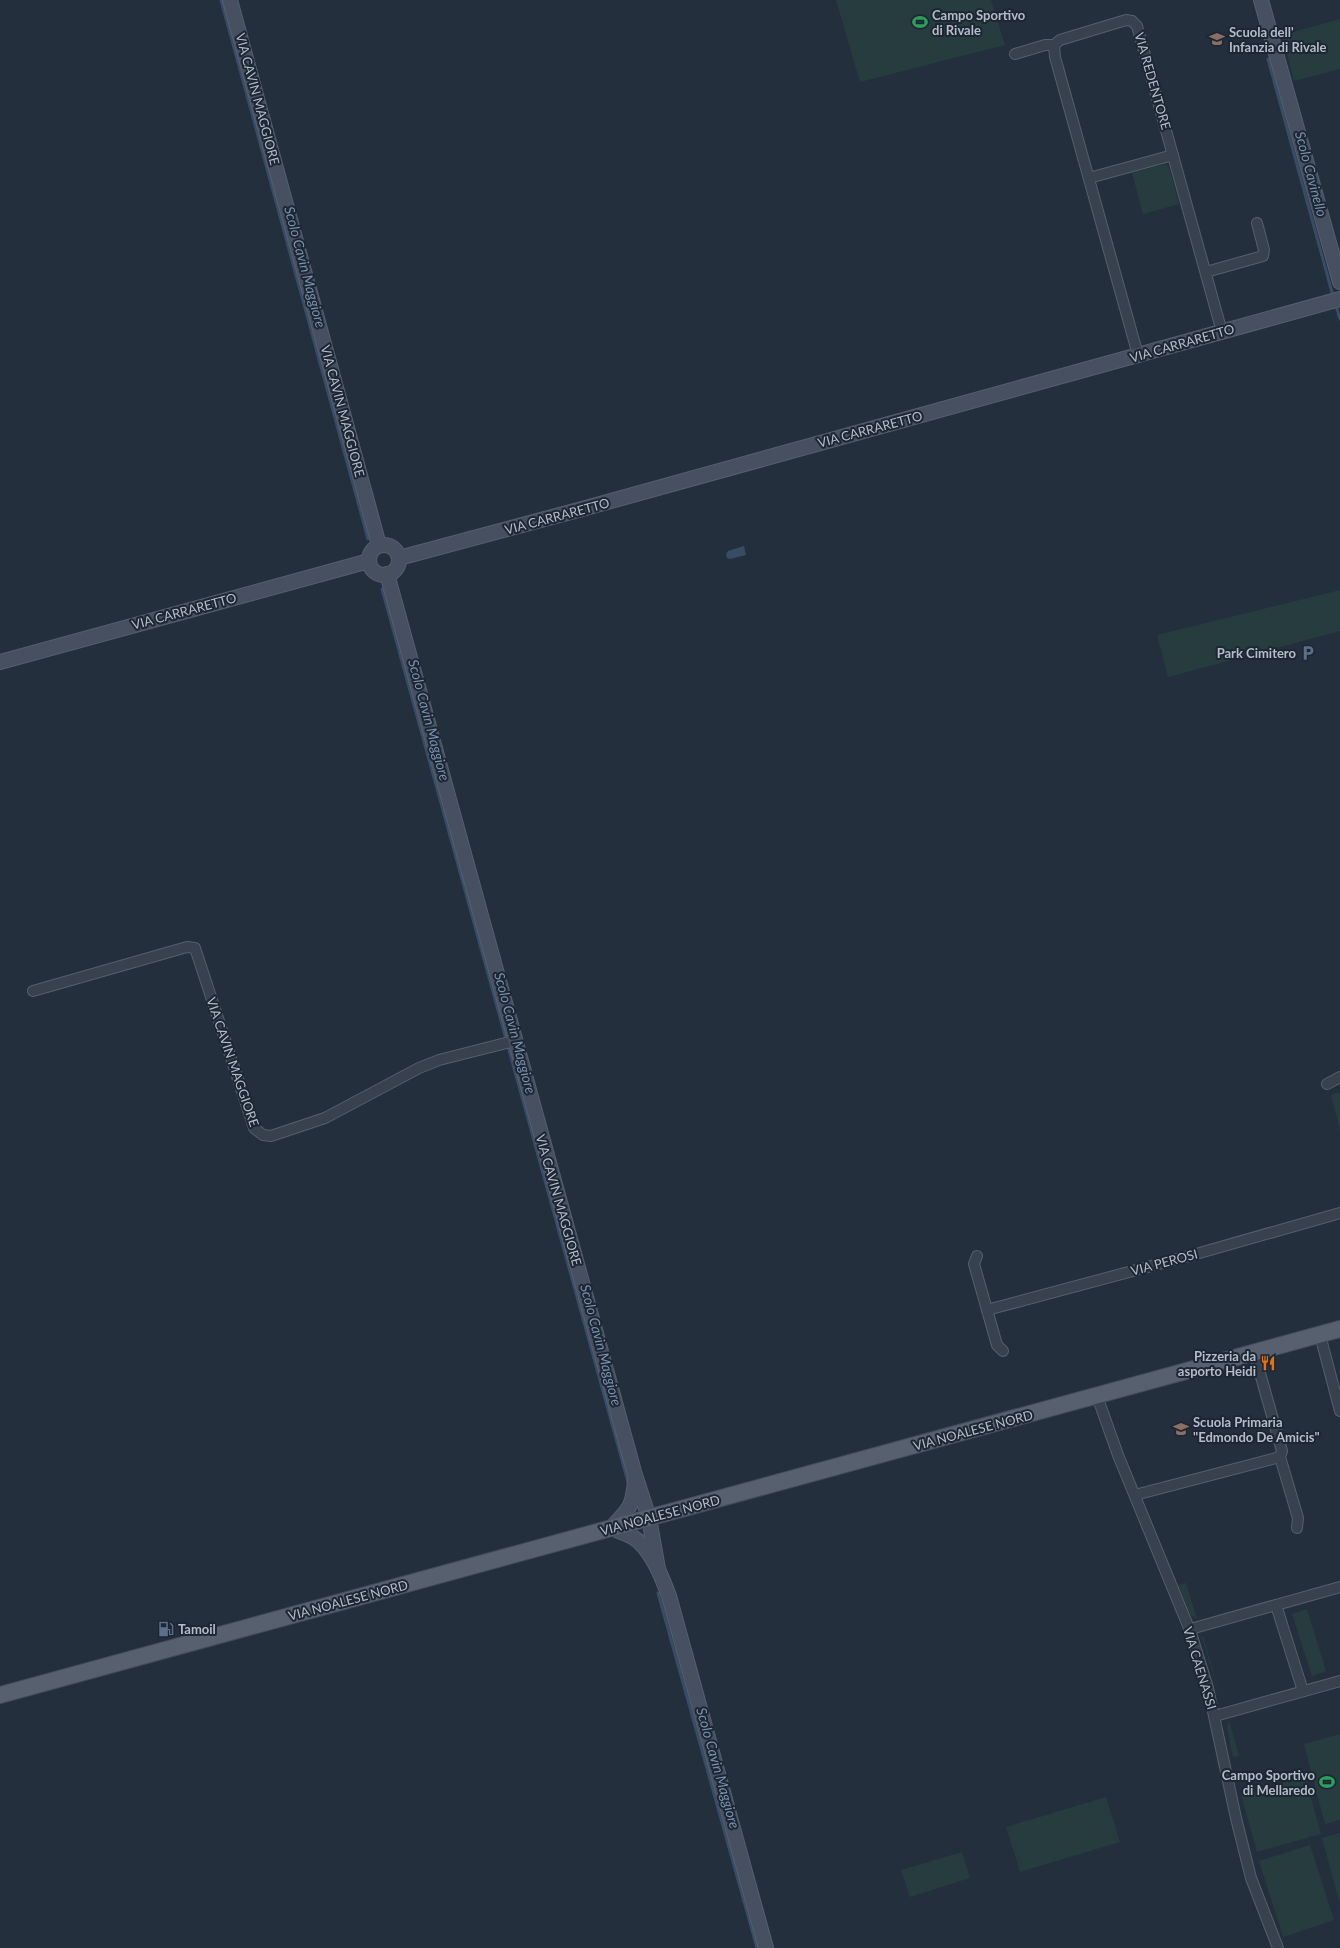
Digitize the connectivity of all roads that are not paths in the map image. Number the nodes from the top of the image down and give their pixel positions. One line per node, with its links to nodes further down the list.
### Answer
1 (230, 0): 13 (street, VIA CAVIN MAGGIORE)
2 (1262, 0): 9 (street)
3 (1054, 45): 4 (street, VIA REDENTORE); 5 (street, VIA REDENTORE); 6 (street)
4 (1015, 54)
5 (1173, 154): 6 (street); 8 (street, VIA REDENTORE)
6 (1088, 178): 12 (street)
7 (1257, 223): 8 (street)
8 (1206, 272): 11 (street, VIA REDENTORE)
9 (1340, 282)
10 (1340, 299): 11 (street, VIA CARRARETTO)
11 (1222, 332): 12 (street, VIA CARRARETTO)
12 (1138, 355): 14 (street, VIA CARRARETTO)
13 (379, 545): 14 (street); 15 (street)
14 (399, 558): 16 (street)
15 (369, 562): 16 (street); 17 (street, VIA CARRARETTO)
16 (387, 574): 19 (street, VIA CAVIN MAGGIORE)
17 (0, 662)
18 (33, 992): 19 (street, VIA CAVIN MAGGIORE)
19 (508, 1043): 32 (street, VIA CAVIN MAGGIORE)
20 (1340, 1077): 21 (street)
21 (1327, 1084)
22 (1340, 1213): 24 (street, VIA PEROSI)
23 (977, 1256): 24 (street)
24 (987, 1310): 27 (street)
25 (1340, 1329): 26 (main road, VIA NOALESE NORD)
26 (1320, 1335): 28 (main road, VIA NOALESE NORD); 30 (street)
27 (1003, 1351)
28 (1254, 1352): 29 (main road, VIA NOALESE NORD); 31 (street)
29 (1097, 1396): 33 (street, VIA CAENASSI); 35 (main road, VIA NOALESE NORD)
30 (1340, 1411)
31 (1280, 1457): 33 (street); 37 (street)
32 (635, 1475): 34 (street, VIA CAVIN MAGGIORE); 35 (street, VIA CAVIN MAGGIORE)
33 (1136, 1495): 42 (street, VIA CAENASSI)
34 (634, 1500): 35 (street, VIA CAVIN MAGGIORE); 36 (street)
35 (646, 1519): 36 (main road, VIA NOALESE NORD); 38 (street, VIA CAVIN MAGGIORE); 39 (street, VIA CAVIN MAGGIORE)
36 (611, 1528): 38 (street); 45 (main road, VIA NOALESE NORD)
37 (1297, 1528)
38 (641, 1542): 39 (street, VIA CAVIN MAGGIORE)
39 (658, 1569): 47 (street, VIA CAVIN MAGGIORE)
40 (1340, 1587): 41 (street)
41 (1276, 1605): 42 (street); 44 (street)
42 (1191, 1633): 46 (street, VIA CAENASSI)
43 (1340, 1681): 44 (street)
44 (1303, 1691): 46 (street)
45 (0, 1695)
46 (1215, 1716): 48 (street, VIA CAENASSI)
47 (766, 1948)
48 (1278, 1948)

